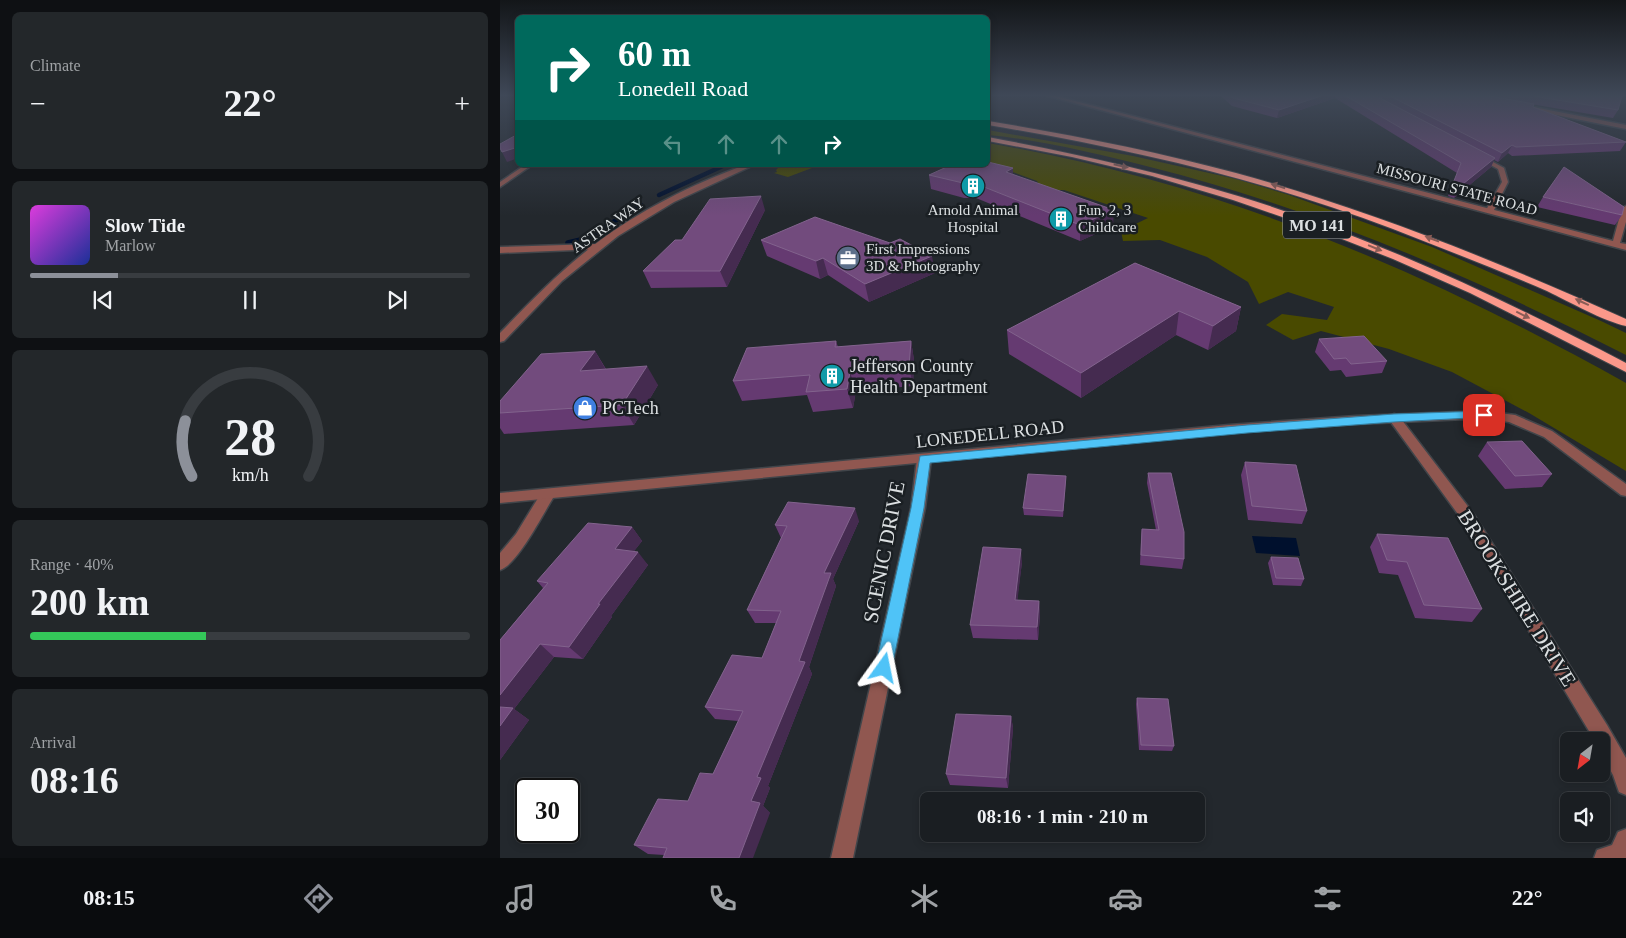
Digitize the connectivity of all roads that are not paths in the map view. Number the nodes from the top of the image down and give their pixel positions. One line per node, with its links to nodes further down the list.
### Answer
1 (1051, 136): 5 (highway)
2 (1065, 136): 5 (highway, MO 141)
3 (1205, 136): 11 (street, MISSOURI STATE ROAD)
4 (990, 139): 18 (highway, MO 141, one-way to 18)
5 (1106, 143): 16 (highway, MO 141, one-way to 5)
6 (1471, 152): 11 (street)
7 (526, 167): 9 (street)
8 (746, 167): 14 (street, ASTRA WAY)
9 (500, 185)
10 (1626, 208): 12 (street)
11 (1490, 210): 12 (street, MISSOURI STATE ROAD)
12 (1616, 244): 13 (street, MISSOURI STATE ROAD)
13 (1626, 246)
14 (597, 247): 15 (street); 17 (street, ASTRA WAY)
15 (500, 250)
16 (1626, 323)
17 (500, 338)
18 (1626, 368)
19 (1394, 418): 20 (street, LONEDELL ROAD); 21 (street, LONEDELL ROAD); 25 (street, BROOKSHIRE DRIVE)
20 (924, 459): 22 (street, LONEDELL ROAD); 27 (street, SCENIC DRIVE)
21 (1626, 491)
22 (548, 494): 23 (street, LONEDELL ROAD); 24 (street)
23 (500, 498)
24 (500, 564)
25 (1626, 785)
26 (1626, 840): 28 (street)
27 (842, 858)
28 (1605, 858)

